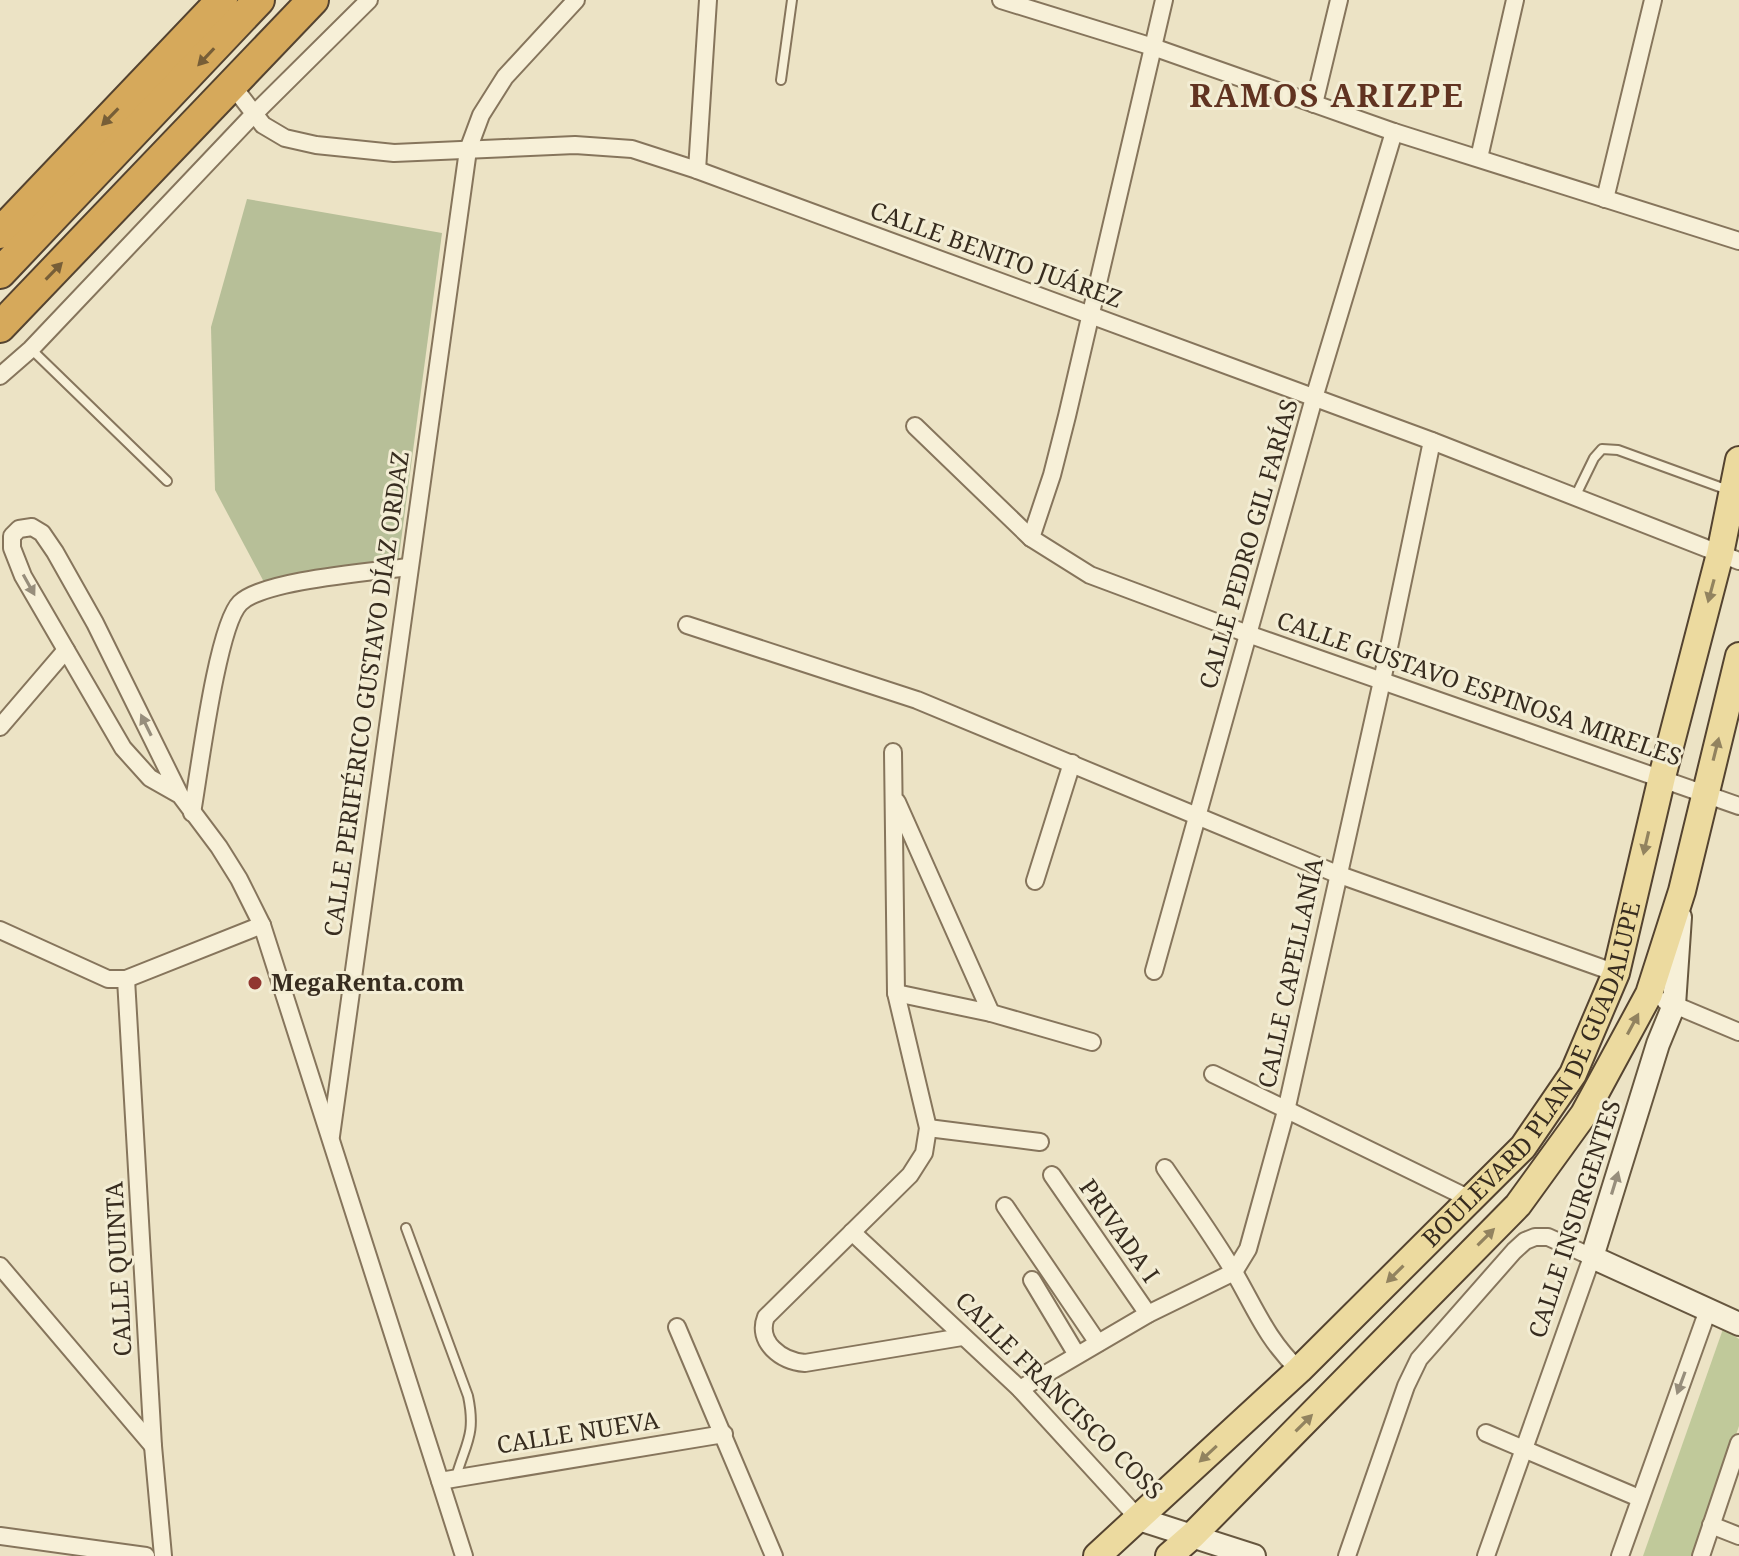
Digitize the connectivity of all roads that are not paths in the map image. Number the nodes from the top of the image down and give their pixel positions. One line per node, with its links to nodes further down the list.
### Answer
1 (222, 0): 26 (highway, one-way to 26)
2 (259, 0): 28 (highway, one-way to 28)
3 (313, 0): 16 (highway)
4 (332, 0): 16 (street)
5 (369, 0): 20 (street)
6 (576, 0): 22 (street, CALLE PERIFÉRICO GUSTAVO DÍAZ ORDAZ)
7 (708, 0): 24 (street)
8 (792, 0): 17 (lane)
9 (1001, 0): 14 (street)
10 (1164, 0): 15 (street)
11 (1339, 0): 19 (street)
12 (1515, 0): 23 (street)
13 (1653, 0): 25 (street)
14 (1048, 7): 15 (street)
15 (1153, 47): 19 (street); 29 (street)
16 (263, 53): 18 (highway)
17 (781, 80)
18 (232, 85): 20 (street, CALLE BENITO JUÁREZ); 30 (highway, one-way to 18)
19 (1314, 104): 21 (street)
20 (253, 115): 22 (street, CALLE BENITO JUÁREZ); 31 (street)
21 (1394, 132): 23 (street); 33 (street, CALLE PEDRO GIL FARÍAS)
22 (468, 150): 24 (street, CALLE BENITO JUÁREZ); 42 (street, CALLE PERIFÉRICO GUSTAVO DÍAZ ORDAZ)
23 (1479, 158): 25 (street)
24 (697, 170): 29 (street, CALLE BENITO JUÁREZ)
25 (1605, 199): 27 (street)
26 (0, 233)
27 (1739, 241)
28 (0, 273)
29 (1090, 316): 33 (street, CALLE BENITO JUÁREZ); 40 (street)
30 (0, 327)
31 (31, 349): 32 (street); 37 (lane)
32 (0, 376)
33 (1314, 398): 35 (street, CALLE BENITO JUÁREZ); 44 (street, CALLE PEDRO GIL FARÍAS)
34 (915, 426): 40 (street, CALLE GUSTAVO ESPINOSA MIRELES)
35 (1432, 441): 39 (street, CALLE BENITO JUÁREZ); 47 (street, CALLE CAPELLANÍA)
36 (1739, 460): 38 (main road, BOULEVARD PLAN DE GUADALUPE)
37 (167, 481)
38 (1733, 492): 39 (lane); 41 (main road, BOULEVARD PLAN DE GUADALUPE)
39 (1575, 497): 41 (street, CALLE BENITO JUÁREZ)
40 (1031, 538): 44 (street, CALLE GUSTAVO ESPINOSA MIRELES)
41 (1730, 557): 51 (main road, BOULEVARD PLAN DE GUADALUPE, one-way to 51)
42 (408, 567): 56 (street); 75 (street, CALLE PERIFÉRICO GUSTAVO DÍAZ ORDAZ)
43 (687, 625): 50 (street)
44 (1248, 634): 47 (street, CALLE GUSTAVO ESPINOSA MIRELES); 57 (street, CALLE PEDRO GIL FARÍAS)
45 (66, 650): 48 (street); 54 (street); 54 (street, one-way to 45)
46 (1739, 656): 53 (main road, BOULEVARD PLAN DE GUADALUPE, one-way to 46)
47 (1382, 681): 51 (street, CALLE GUSTAVO ESPINOSA MIRELES); 58 (street, CALLE CAPELLANÍA)
48 (0, 727)
49 (893, 752): 52 (street)
50 (1072, 763): 57 (street); 59 (street)
51 (1662, 777): 53 (street, CALLE GUSTAVO ESPINOSA MIRELES); 64 (main road, BOULEVARD PLAN DE GUADALUPE, one-way to 64)
52 (893, 794): 66 (street); 69 (street)
53 (1705, 794): 55 (street, CALLE GUSTAVO ESPINOSA MIRELES); 60 (main road, BOULEVARD PLAN DE GUADALUPE)
54 (180, 795): 56 (street)
55 (1739, 806)
56 (192, 813): 61 (street)
57 (1198, 815): 58 (street); 63 (street, CALLE PEDRO GIL FARÍAS)
58 (1337, 874): 64 (street); 73 (street, CALLE CAPELLANÍA)
59 (1035, 881)
60 (1682, 891): 67 (main road, BOULEVARD PLAN DE GUADALUPE); 68 (street, CALLE INSURGENTES)
61 (262, 925): 65 (street); 75 (street)
62 (0, 930): 65 (street)
63 (1154, 971)
64 (1616, 973): 79 (main road, BOULEVARD PLAN DE GUADALUPE)
65 (126, 979): 99 (street, CALLE QUINTA)
66 (896, 993): 69 (street); 74 (street)
67 (1649, 994): 68 (street); 105 (main road, BOULEVARD PLAN DE GUADALUPE, one-way to 67)
68 (1674, 1005): 70 (street); 83 (street, CALLE INSURGENTES, one-way to 68)
69 (991, 1013): 71 (street)
70 (1739, 1032)
71 (1092, 1042)
72 (1213, 1074): 73 (street)
73 (1286, 1111): 79 (street); 85 (street, CALLE CAPELLANÍA)
74 (928, 1128): 76 (street); 82 (street)
75 (330, 1141): 101 (street, CALLE PERIFÉRICO GUSTAVO DÍAZ ORDAZ)
76 (1040, 1142)
77 (1165, 1168): 85 (street)
78 (1052, 1175): 88 (street, PRIVADA I)
79 (1470, 1199): 94 (main road, BOULEVARD PLAN DE GUADALUPE, one-way to 94)
80 (1005, 1206): 92 (street)
81 (406, 1228): 101 (lane)
82 (852, 1232): 91 (street, CALLE FRANCISCO COSS); 91 (street)
83 (1592, 1257): 87 (street); 100 (street, CALLE INSURGENTES); 115 (street)
84 (0, 1266): 99 (street)
85 (1234, 1272): 88 (street); 94 (street)
86 (1032, 1280): 93 (street)
87 (1708, 1310): 89 (street); 102 (street, one-way to 102)
88 (1148, 1314): 92 (street)
89 (1739, 1324)
90 (677, 1327): 97 (street)
91 (962, 1337): 95 (street, CALLE FRANCISCO COSS)
92 (1098, 1343): 93 (street)
93 (1077, 1355): 95 (street)
94 (1299, 1370): 103 (main road, BOULEVARD PLAN DE GUADALUPE, one-way to 103)
95 (1020, 1389): 103 (street, CALLE FRANCISCO COSS)
96 (1486, 1433): 100 (street)
97 (724, 1434): 101 (street, CALLE NUEVA); 111 (street)
98 (1739, 1443): 104 (street)
99 (153, 1446): 109 (street, CALLE QUINTA)
100 (1525, 1449): 102 (street); 116 (street, CALLE INSURGENTES)
101 (448, 1479): 110 (street, CALLE PERIFÉRICO GUSTAVO DÍAZ ORDAZ)
102 (1639, 1498): 117 (street)
103 (1139, 1519): 105 (street, CALLE FRANCISCO COSS); 112 (main road, BOULEVARD PLAN DE GUADALUPE)
104 (1711, 1525): 107 (street); 118 (street)
105 (1193, 1535): 113 (main road, BOULEVARD PLAN DE GUADALUPE); 114 (street, CALLE FRANCISCO COSS)
106 (0, 1536): 108 (street)
107 (1739, 1536)
108 (146, 1556)
109 (163, 1556)
110 (464, 1556)
111 (774, 1556)
112 (1097, 1556)
113 (1169, 1556)
114 (1254, 1556)
115 (1347, 1556)
116 (1486, 1556)
117 (1620, 1556)
118 (1701, 1556)

